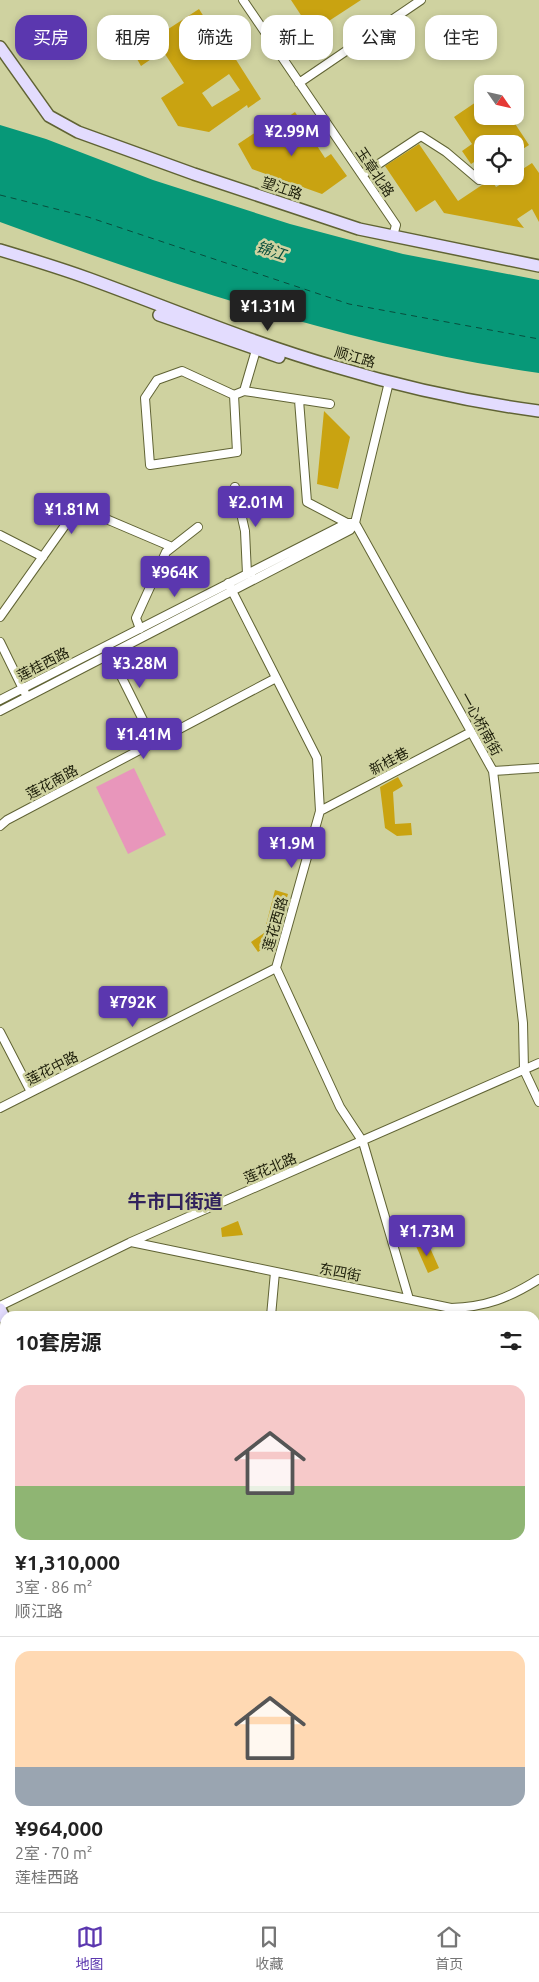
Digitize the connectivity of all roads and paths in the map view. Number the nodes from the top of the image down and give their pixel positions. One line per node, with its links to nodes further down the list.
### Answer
1 (243, 0): 5 (street, 玉章北路)
2 (421, 0): 3 (street)
3 (412, 2): 5 (street)
4 (0, 46): 8 (main road, 望江路)
5 (299, 83): 6 (street, 玉章北路)
6 (362, 176): 7 (street); 8 (street, 玉章北路)
7 (474, 176)
8 (393, 236): 11 (main road, 望江路)
9 (0, 250): 13 (main road, 顺江路)
10 (0, 258): 12 (main road, 顺江路)
11 (539, 266)
12 (256, 350): 13 (main road, 顺江路); 14 (street)
13 (388, 385): 18 (main road, 顺江路); 19 (main road, 顺江路); 21 (street)
14 (244, 391): 15 (street); 16 (street)
15 (234, 396): 15 (street)
16 (299, 400): 17 (street); 21 (street)
17 (330, 404)
18 (539, 411)
19 (539, 419)
20 (235, 488): 26 (street)
21 (351, 523): 26 (street, 莲桂西路); 27 (street, 莲桂西路); 38 (street, 一心桥南街)
22 (198, 527): 24 (street)
23 (0, 535): 25 (street)
24 (172, 547): 25 (street); 29 (street)
25 (43, 557): 28 (street)
26 (247, 574): 27 (street, 莲桂西路)
27 (230, 587): 29 (street, 莲桂西路); 32 (street, 莲桂西路); 33 (street, 莲花西路)
28 (0, 617)
29 (140, 629): 31 (street, 莲桂西路)
30 (0, 642): 34 (street)
31 (107, 646): 32 (street); 34 (street, 莲桂西路)
32 (110, 654): 35 (street, 莲桂西路); 39 (street)
33 (276, 678): 39 (street, 莲花南路); 42 (street, 莲花西路)
34 (23, 688): 35 (street); 36 (street, 莲桂西路)
35 (26, 697): 37 (street, 莲桂西路)
36 (0, 700)
37 (0, 711)
38 (471, 732): 41 (street, 一心桥南街); 42 (street, 新桂巷)
39 (154, 742): 43 (street, 莲花南路)
40 (539, 768): 41 (street)
41 (493, 771): 47 (street, 一心桥南街)
42 (320, 811): 44 (street, 莲花西路)
43 (0, 826)
44 (276, 968): 48 (street, 莲花中路); 51 (street, 莲花西路)
45 (0, 1032): 48 (street)
46 (539, 1063): 47 (street, 莲花北路)
47 (524, 1070): 49 (street, 一心桥南街); 51 (street, 莲花北路)
48 (32, 1092): 50 (street, 莲花中路)
49 (539, 1102)
50 (0, 1108)
51 (363, 1142): 52 (street, 莲花北路); 55 (street, 莲花西路)
52 (131, 1242): 53 (street, 东四街); 56 (street, 莲花北路)
53 (275, 1272): 55 (street, 东四街); 57 (street)
54 (539, 1279): 55 (street, 东四街)
55 (409, 1299)
56 (0, 1308)
57 (271, 1311)

